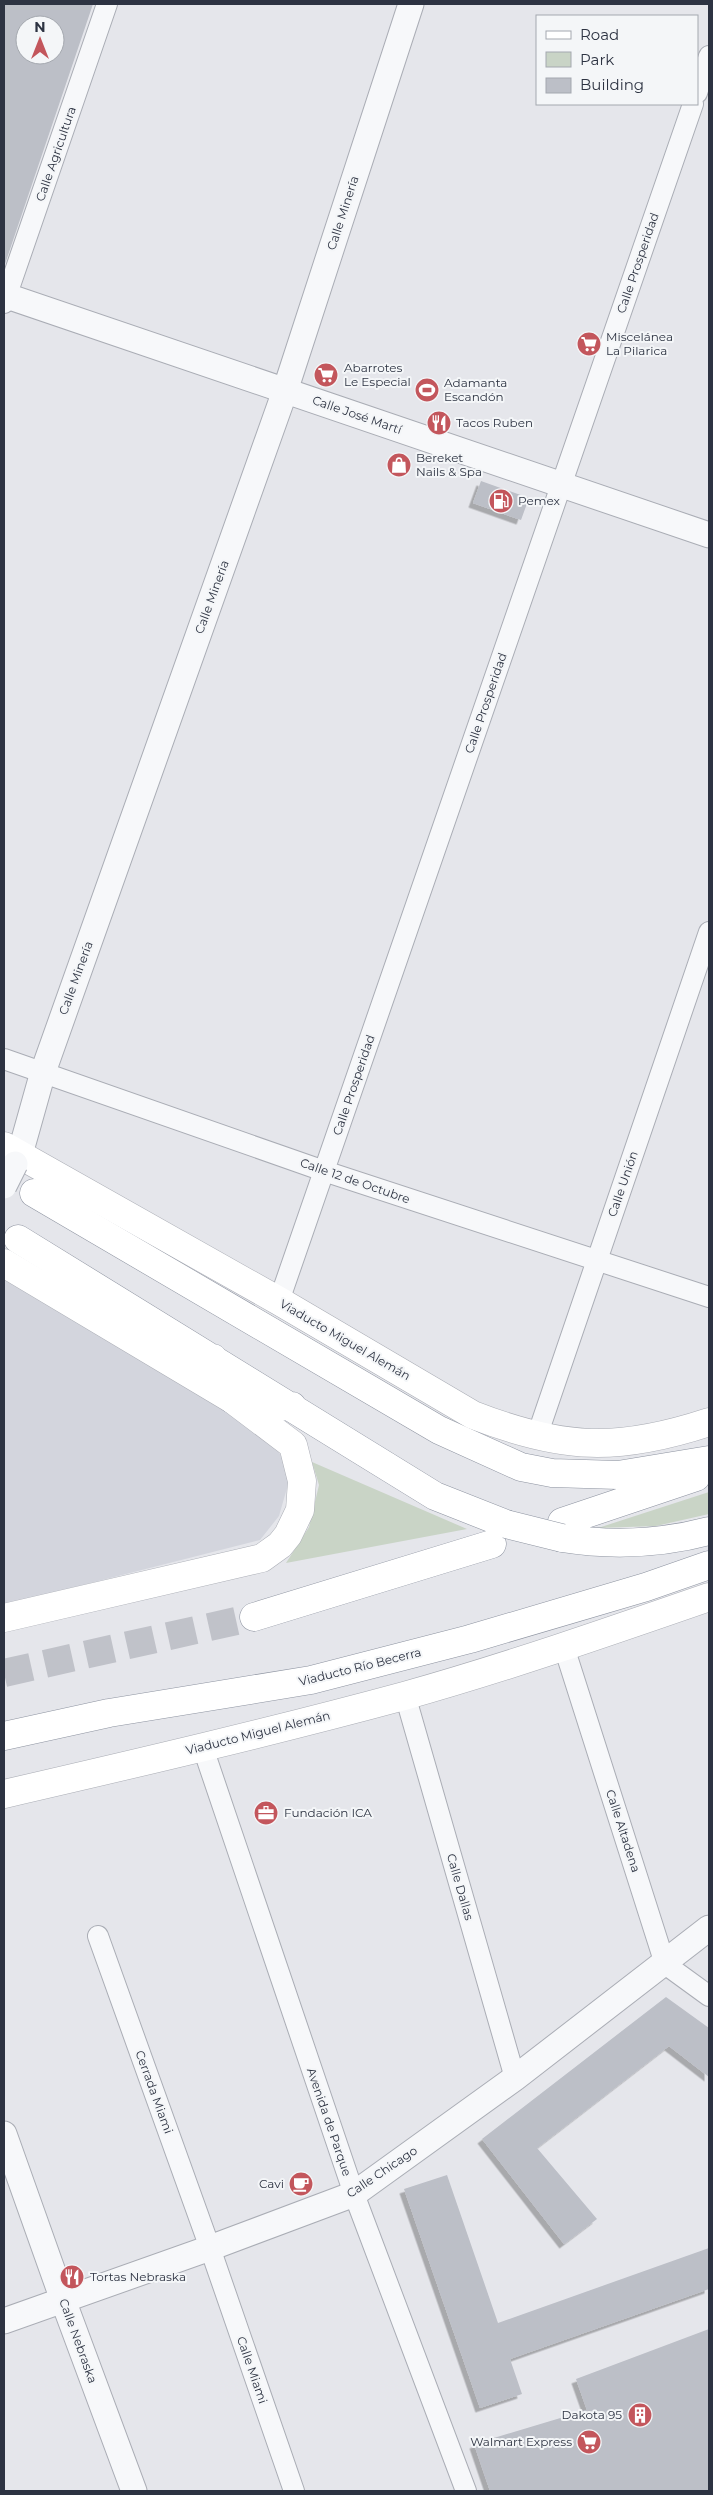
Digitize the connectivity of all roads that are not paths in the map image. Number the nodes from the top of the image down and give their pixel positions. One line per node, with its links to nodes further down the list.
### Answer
1 (107, 4): 6 (street, Calle Agricultura)
2 (411, 4): 7 (street, Calle Minería)
3 (709, 56): 4 (street)
4 (698, 90)
5 (693, 105): 8 (street, Calle Prosperidad)
6 (5, 298): 7 (street, Calle José Martí)
7 (286, 391): 8 (street, Calle José Martí); 12 (street, Calle Minería)
8 (561, 485): 9 (street, Calle José Martí); 14 (street, Calle Prosperidad)
9 (709, 535)
10 (709, 932): 17 (street, Calle Unión)
11 (4, 1059): 12 (street, Calle 12 de Octubre)
12 (43, 1072): 13 (street, Calle Minería); 14 (street, Calle 12 de Octubre)
13 (10, 1163): 20 (main road, Viaducto Miguel Alemán)
14 (324, 1171): 17 (street, Calle 12 de Octubre); 20 (street, Calle Prosperidad)
15 (34, 1193): 26 (main road)
16 (18, 1239): 21 (main road)
17 (596, 1262): 19 (street, Calle 12 de Octubre); 25 (street, Calle Unión)
18 (4, 1263): 22 (main road)
19 (709, 1297)
20 (279, 1301): 25 (main road, Viaducto Miguel Alemán)
21 (213, 1358): 22 (main road); 23 (main road)
22 (240, 1404): 23 (main road); 34 (main road)
23 (292, 1406): 30 (main road)
24 (709, 1422): 25 (main road, Viaducto Miguel Alemán)
25 (536, 1436)
26 (709, 1460)
27 (709, 1472): 28 (main road)
28 (562, 1530): 29 (main road); 30 (main road, bridge)
29 (709, 1531)
30 (499, 1534): 33 (main road)
31 (709, 1565): 37 (main road, Viaducto Río Becerra)
32 (709, 1597): 35 (main road, Viaducto Miguel Alemán)
33 (254, 1617)
34 (4, 1618)
35 (564, 1647): 36 (main road, Viaducto Miguel Alemán); 42 (street, Calle Altadena)
36 (405, 1695): 38 (main road, Viaducto Miguel Alemán); 44 (street, Calle Dallas)
37 (4, 1736)
38 (203, 1748): 39 (main road, Viaducto Miguel Alemán); 46 (street, Avenida de Parque)
39 (4, 1794)
40 (709, 1928): 42 (street, Calle Chicago)
41 (98, 1936): 47 (street, Cerrada Miami)
42 (665, 1964): 43 (street); 44 (street, Calle Chicago)
43 (709, 1996)
44 (515, 2078): 46 (street, Calle Chicago)
45 (4, 2134): 48 (street, Calle Nebraska)
46 (354, 2194): 47 (street, Calle Chicago); 52 (street, Avenida de Parque)
47 (210, 2248): 48 (street, Calle Chicago); 51 (street, Calle Miami)
48 (62, 2300): 49 (street, Calle Chicago); 50 (street, Calle Nebraska)
49 (4, 2321)
50 (134, 2491)
51 (294, 2491)
52 (466, 2491)

